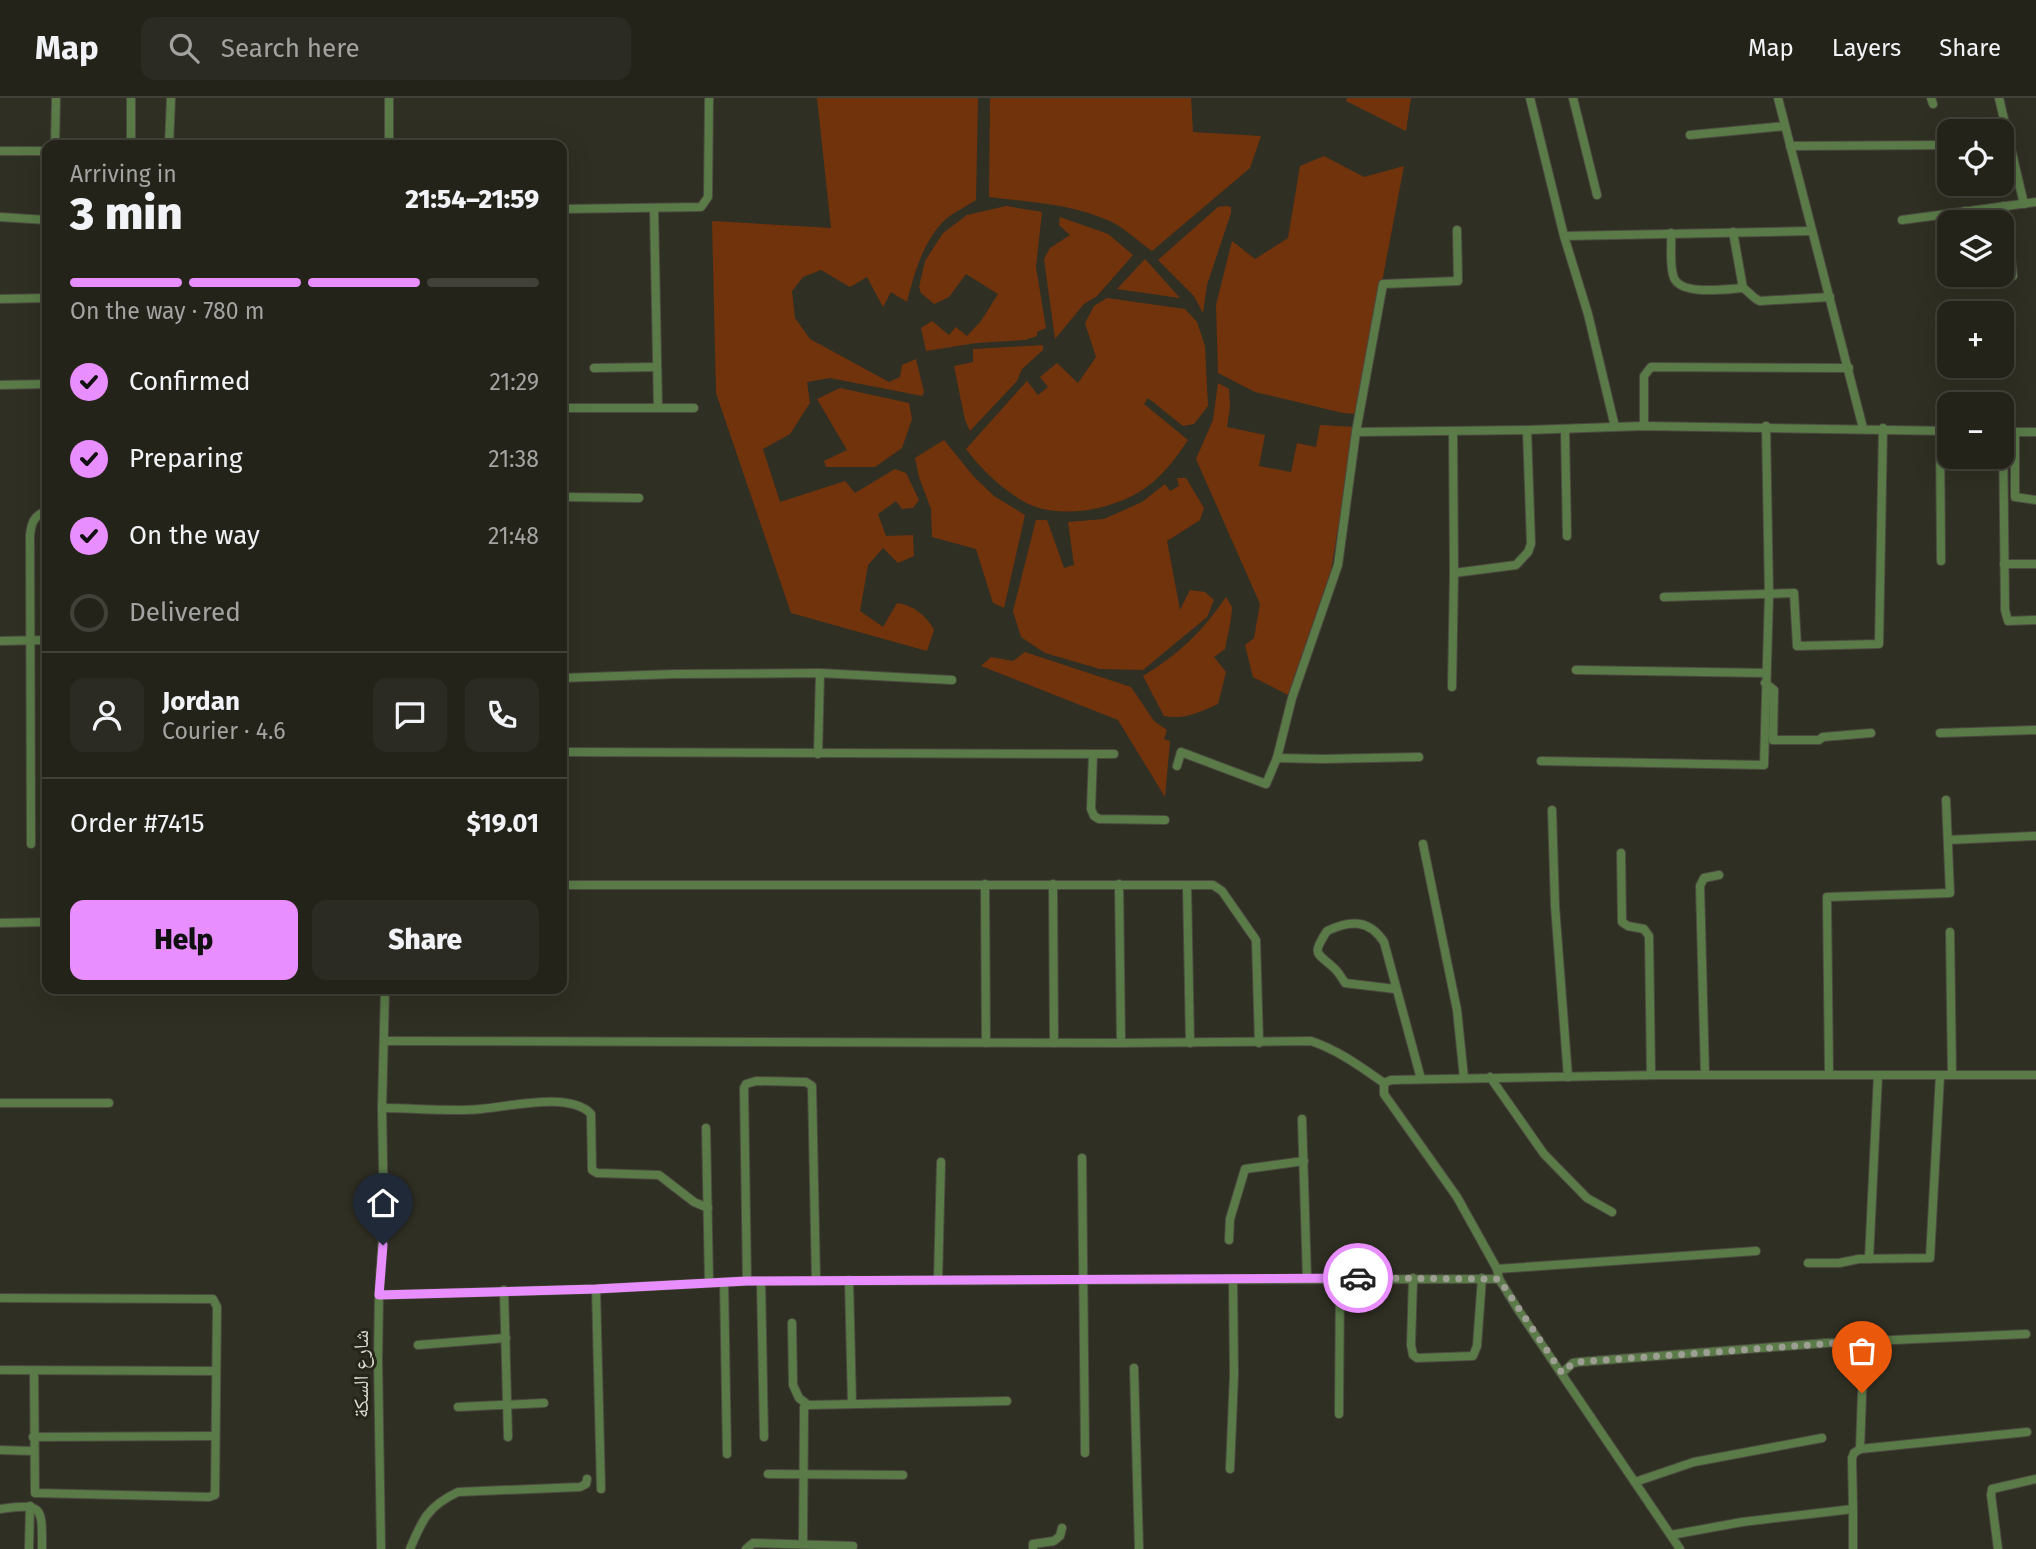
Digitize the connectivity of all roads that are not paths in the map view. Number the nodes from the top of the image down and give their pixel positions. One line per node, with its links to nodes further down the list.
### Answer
1 (56, 98): 12 (street)
2 (131, 98): 13 (street)
3 (171, 98): 14 (street)
4 (389, 98): 15 (street)
5 (709, 98): 25 (street)
6 (1530, 98): 36 (street)
7 (1573, 98): 20 (street)
8 (1778, 98): 10 (street)
9 (1999, 98): 22 (street)
10 (1785, 126): 11 (street); 17 (street)
11 (1690, 135)
12 (55, 140)
13 (131, 140)
14 (169, 140)
15 (389, 140)
16 (1937, 145): 17 (street)
17 (1790, 146): 33 (street)
18 (0, 150): 19 (street)
19 (42, 150)
20 (1597, 195)
21 (2036, 202): 22 (street)
22 (2024, 204): 23 (street)
23 (2004, 206): 26 (street); 27 (street)
24 (567, 209): 25 (street)
25 (654, 209): 41 (street)
26 (1973, 210)
27 (2005, 210)
28 (1937, 215): 31 (street)
29 (0, 217): 30 (street)
30 (42, 220)
31 (1902, 220)
32 (1457, 230): 58 (street)
33 (1811, 231): 34 (street); 38 (street)
34 (1733, 232): 35 (street); 37 (street)
35 (1671, 233): 36 (street); 37 (street)
36 (1564, 236): 49 (street)
37 (1743, 288): 38 (street)
38 (1830, 297): 43 (street)
39 (42, 298): 40 (street)
40 (0, 299)
41 (657, 367): 42 (street); 47 (street)
42 (594, 368)
43 (1849, 368): 50 (street); 52 (street)
44 (42, 384): 45 (street)
45 (0, 385)
46 (567, 408): 47 (street)
47 (658, 408): 48 (street)
48 (694, 408)
49 (1615, 426): 50 (street); 54 (street)
50 (1644, 426): 51 (street)
51 (1766, 426): 52 (street); 72 (street)
52 (1863, 428): 53 (street)
53 (1883, 428): 56 (street); 72 (street)
54 (1564, 429): 55 (street); 67 (street)
55 (1527, 430): 57 (street); 71 (street)
56 (1937, 430)
57 (1453, 431): 58 (street); 71 (street)
58 (1356, 432): 93 (street)
59 (2015, 432): 60 (street); 65 (street)
60 (2036, 432)
61 (1940, 469): 68 (street)
62 (2003, 469): 69 (street)
63 (567, 497): 64 (street)
64 (639, 498)
65 (2036, 500)
66 (42, 513): 76 (street)
67 (1567, 536)
68 (1941, 561)
69 (2004, 564): 70 (street); 74 (street)
70 (2036, 564)
71 (1454, 573): 84 (street)
72 (1769, 595): 73 (street); 80 (street)
73 (1664, 597)
74 (2036, 620)
75 (0, 640): 76 (street)
76 (29, 640): 77 (street); 101 (street)
77 (42, 640)
78 (1577, 670): 80 (street)
79 (820, 673): 81 (street); 82 (street); 89 (street)
80 (1766, 673): 83 (street)
81 (567, 678)
82 (951, 680)
83 (1766, 683): 86 (street); 94 (street)
84 (1452, 687)
85 (2036, 730): 87 (street)
86 (1871, 733)
87 (1940, 733)
88 (567, 752): 89 (street)
89 (818, 754): 90 (street)
90 (1093, 754): 91 (street); 98 (street)
91 (1114, 754)
92 (1419, 757): 93 (street)
93 (1277, 758): 95 (street)
94 (1541, 761)
95 (1177, 766)
96 (1946, 800): 100 (street)
97 (1552, 810): 129 (street)
98 (1165, 820)
99 (2036, 836): 100 (street)
100 (1948, 840): 123 (street)
101 (31, 844)
102 (1423, 844): 130 (street)
103 (1621, 853): 121 (street)
104 (1719, 875): 122 (street)
105 (985, 884): 106 (street); 108 (street); 116 (street)
106 (1053, 884): 107 (street); 117 (street)
107 (1119, 884): 109 (street); 118 (street)
108 (567, 885)
109 (1187, 885): 119 (street); 120 (street)
110 (42, 922): 111 (street)
111 (0, 923)
112 (1950, 932): 126 (street)
113 (1395, 989): 113 (street); 131 (street)
114 (384, 994): 115 (street, شارع السكة)
115 (384, 1041): 116 (street); 135 (street, شارع السكة)
116 (986, 1043): 117 (street)
117 (1054, 1043): 118 (street)
118 (1121, 1043): 119 (street)
119 (1190, 1043): 120 (street)
120 (1259, 1043): 132 (street)
121 (1651, 1075): 122 (street); 129 (street)
122 (1705, 1075): 123 (street)
123 (1829, 1075): 124 (street)
124 (1878, 1075): 125 (street); 145 (street)
125 (1940, 1075): 126 (street); 145 (street)
126 (1952, 1075): 127 (street)
127 (2036, 1075)
128 (1490, 1077): 129 (street); 130 (street); 142 (street)
129 (1568, 1077)
130 (1464, 1078): 131 (street)
131 (1421, 1079): 132 (street)
132 (1384, 1083): 147 (street)
133 (0, 1102): 134 (street)
134 (109, 1103)
135 (382, 1108): 141 (street); 164 (street, شارع السكة)
136 (1302, 1119): 139 (street)
137 (706, 1128): 141 (street)
138 (1082, 1158): 159 (street)
139 (1304, 1161): 143 (street); 148 (street)
140 (941, 1162): 155 (street)
141 (708, 1208): 160 (street)
142 (1612, 1212)
143 (1229, 1240)
144 (1756, 1251): 147 (street)
145 (1869, 1259): 146 (street)
146 (1808, 1263)
147 (1497, 1269): 152 (street)
148 (1307, 1278): 149 (street); 156 (street)
149 (1340, 1278): 150 (street); 182 (street)
150 (1413, 1278): 151 (street); 151 (street)
151 (1482, 1278): 152 (street)
152 (1499, 1279): 175 (street)
153 (816, 1280): 154 (street); 157 (street); 158 (street)
154 (849, 1280): 155 (street); 178 (street)
155 (938, 1280): 159 (street)
156 (1233, 1280): 159 (street); 194 (street)
157 (747, 1281): 158 (street); 161 (street)
158 (761, 1281): 187 (street)
159 (1084, 1281): 192 (street)
160 (709, 1282): 161 (street); 162 (street)
161 (724, 1282): 193 (street)
162 (596, 1289): 163 (street); 201 (street)
163 (504, 1290): 164 (street); 168 (street)
164 (379, 1295): 211 (street, شارع السكة)
165 (0, 1298): 174 (street)
166 (792, 1323): 180 (street)
167 (2026, 1334): 169 (street)
168 (506, 1338): 170 (street); 179 (street)
169 (1864, 1341): 175 (street); 189 (street)
170 (418, 1345)
171 (1134, 1368): 215 (street)
172 (0, 1370): 173 (street)
173 (34, 1371): 174 (street); 185 (street)
174 (215, 1371): 184 (street)
175 (1562, 1373): 200 (street)
176 (1007, 1401): 178 (street)
177 (544, 1403): 179 (street)
178 (852, 1404): 180 (street)
179 (508, 1405): 181 (street); 186 (street)
180 (808, 1405): 196 (street)
181 (458, 1407)
182 (1339, 1415)
183 (2027, 1432): 189 (street)
184 (215, 1436): 185 (street); 191 (street)
185 (33, 1437): 191 (street)
186 (508, 1437)
187 (764, 1437)
188 (1822, 1438): 200 (street)
189 (1860, 1449): 204 (street)
190 (0, 1450): 191 (street)
191 (33, 1451)
192 (1085, 1453)
193 (727, 1454)
194 (1230, 1469)
195 (768, 1474): 196 (street)
196 (804, 1474): 197 (street); 207 (street)
197 (903, 1475)
198 (587, 1479): 212 (street)
199 (2036, 1479): 218 (street)
200 (1635, 1482): 206 (street)
201 (601, 1489)
202 (30, 1506): 203 (street); 209 (street); 210 (street)
203 (0, 1509)
204 (1853, 1509): 206 (street); 217 (street)
205 (1062, 1528): 214 (street)
206 (1671, 1535): 216 (street)
207 (803, 1544): 208 (street); 213 (street)
208 (853, 1546)
209 (29, 1549)
210 (42, 1549)
211 (381, 1549)
212 (410, 1549)
213 (746, 1549)
214 (1033, 1549)
215 (1139, 1549)
216 (1680, 1549)
217 (1853, 1549)
218 (1998, 1549)

